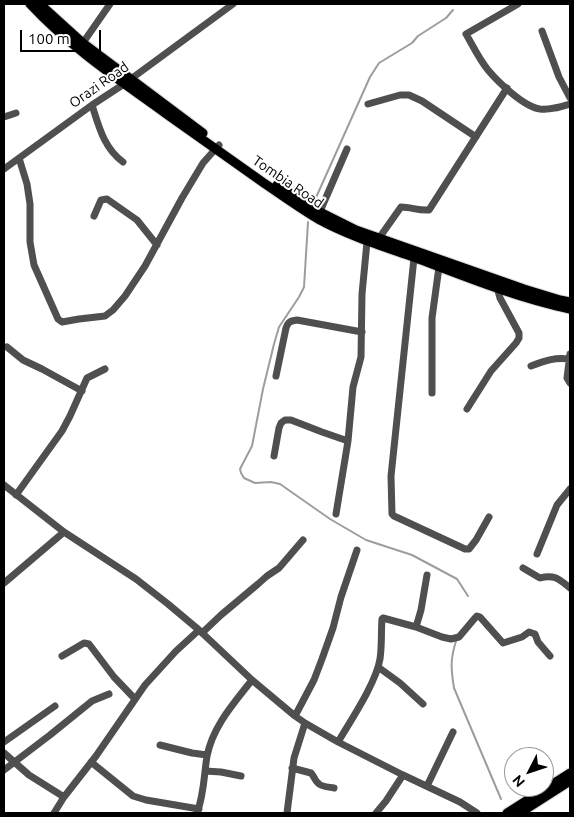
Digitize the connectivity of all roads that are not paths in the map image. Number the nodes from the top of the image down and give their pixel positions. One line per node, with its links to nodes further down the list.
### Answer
1 (30, 4): 7 (main road, Tombia Road)
2 (40, 4): 7 (main road, Tombia Road)
3 (110, 4): 7 (street)
4 (233, 4): 8 (street, Orazi Road)
5 (518, 4): 9 (street)
6 (542, 31): 10 (street)
7 (81, 46): 8 (main road, Tombia Road)
8 (127, 81): 13 (street, Orazi Road); 17 (main road, Tombia Road)
9 (507, 88): 12 (street); 16 (street)
10 (570, 98)
11 (368, 104): 16 (street)
12 (570, 104)
13 (92, 105): 19 (street, Orazi Road); 20 (street)
14 (16, 113): 15 (street)
15 (4, 117)
16 (476, 137): 24 (street)
17 (217, 147): 22 (main road, Tombia Road); 25 (street)
18 (347, 150): 22 (street)
19 (19, 158): 21 (street, Orazi Road); 25 (street)
20 (123, 162)
21 (4, 169)
22 (318, 215): 24 (main road, Tombia Road)
23 (94, 216): 25 (street)
24 (374, 242): 26 (main road, Tombia Road); 29 (main road, Tombia Road); 31 (street)
25 (156, 245)
26 (414, 258): 27 (main road, Tombia Road); 47 (street)
27 (438, 267): 28 (main road, Tombia Road); 39 (street)
28 (497, 287): 30 (main road, Tombia Road); 40 (street)
29 (570, 302)
30 (570, 309)
31 (362, 332): 36 (street); 41 (street)
32 (7, 347): 38 (street)
33 (570, 356): 34 (street); 37 (street)
34 (531, 366)
35 (105, 369): 38 (street)
36 (276, 376)
37 (570, 383)
38 (82, 391): 45 (street)
39 (432, 393)
40 (468, 409)
41 (348, 441): 42 (street); 46 (street)
42 (274, 456)
43 (4, 485): 45 (street)
44 (570, 489): 51 (street)
45 (16, 495): 48 (street)
46 (336, 514)
47 (489, 517)
48 (64, 532): 54 (street); 57 (street)
49 (303, 540): 57 (street)
50 (357, 550): 66 (street)
51 (537, 554)
52 (523, 568): 55 (street)
53 (427, 575): 56 (street)
54 (4, 583)
55 (570, 588)
56 (416, 628): 59 (street); 60 (street)
57 (200, 632): 61 (street); 63 (street)
58 (62, 656): 63 (street)
59 (550, 656)
60 (378, 667): 64 (street); 70 (street)
61 (252, 680): 66 (street); 73 (street)
62 (109, 694): 75 (street)
63 (135, 699): 74 (street)
64 (423, 704)
65 (55, 706): 69 (street)
66 (295, 716): 67 (street)
67 (305, 724): 70 (street); 76 (street)
68 (453, 732): 83 (street)
69 (4, 742)
70 (338, 742): 80 (street)
71 (160, 745): 73 (street)
72 (4, 753): 75 (street)
73 (207, 755): 78 (street)
74 (91, 762): 85 (street); 86 (street)
75 (13, 763): 77 (street); 85 (street)
76 (292, 768): 84 (street); 88 (street)
77 (4, 770)
78 (205, 771): 81 (street); 86 (street)
79 (570, 773): 91 (main road)
80 (403, 775): 83 (street); 89 (street)
81 (240, 776)
82 (570, 781): 92 (main road)
83 (427, 786): 90 (street)
84 (334, 788)
85 (64, 797): 87 (street)
86 (198, 811)
87 (54, 813)
88 (287, 813)
89 (376, 813)
90 (477, 813)
91 (507, 813)
92 (520, 813)

